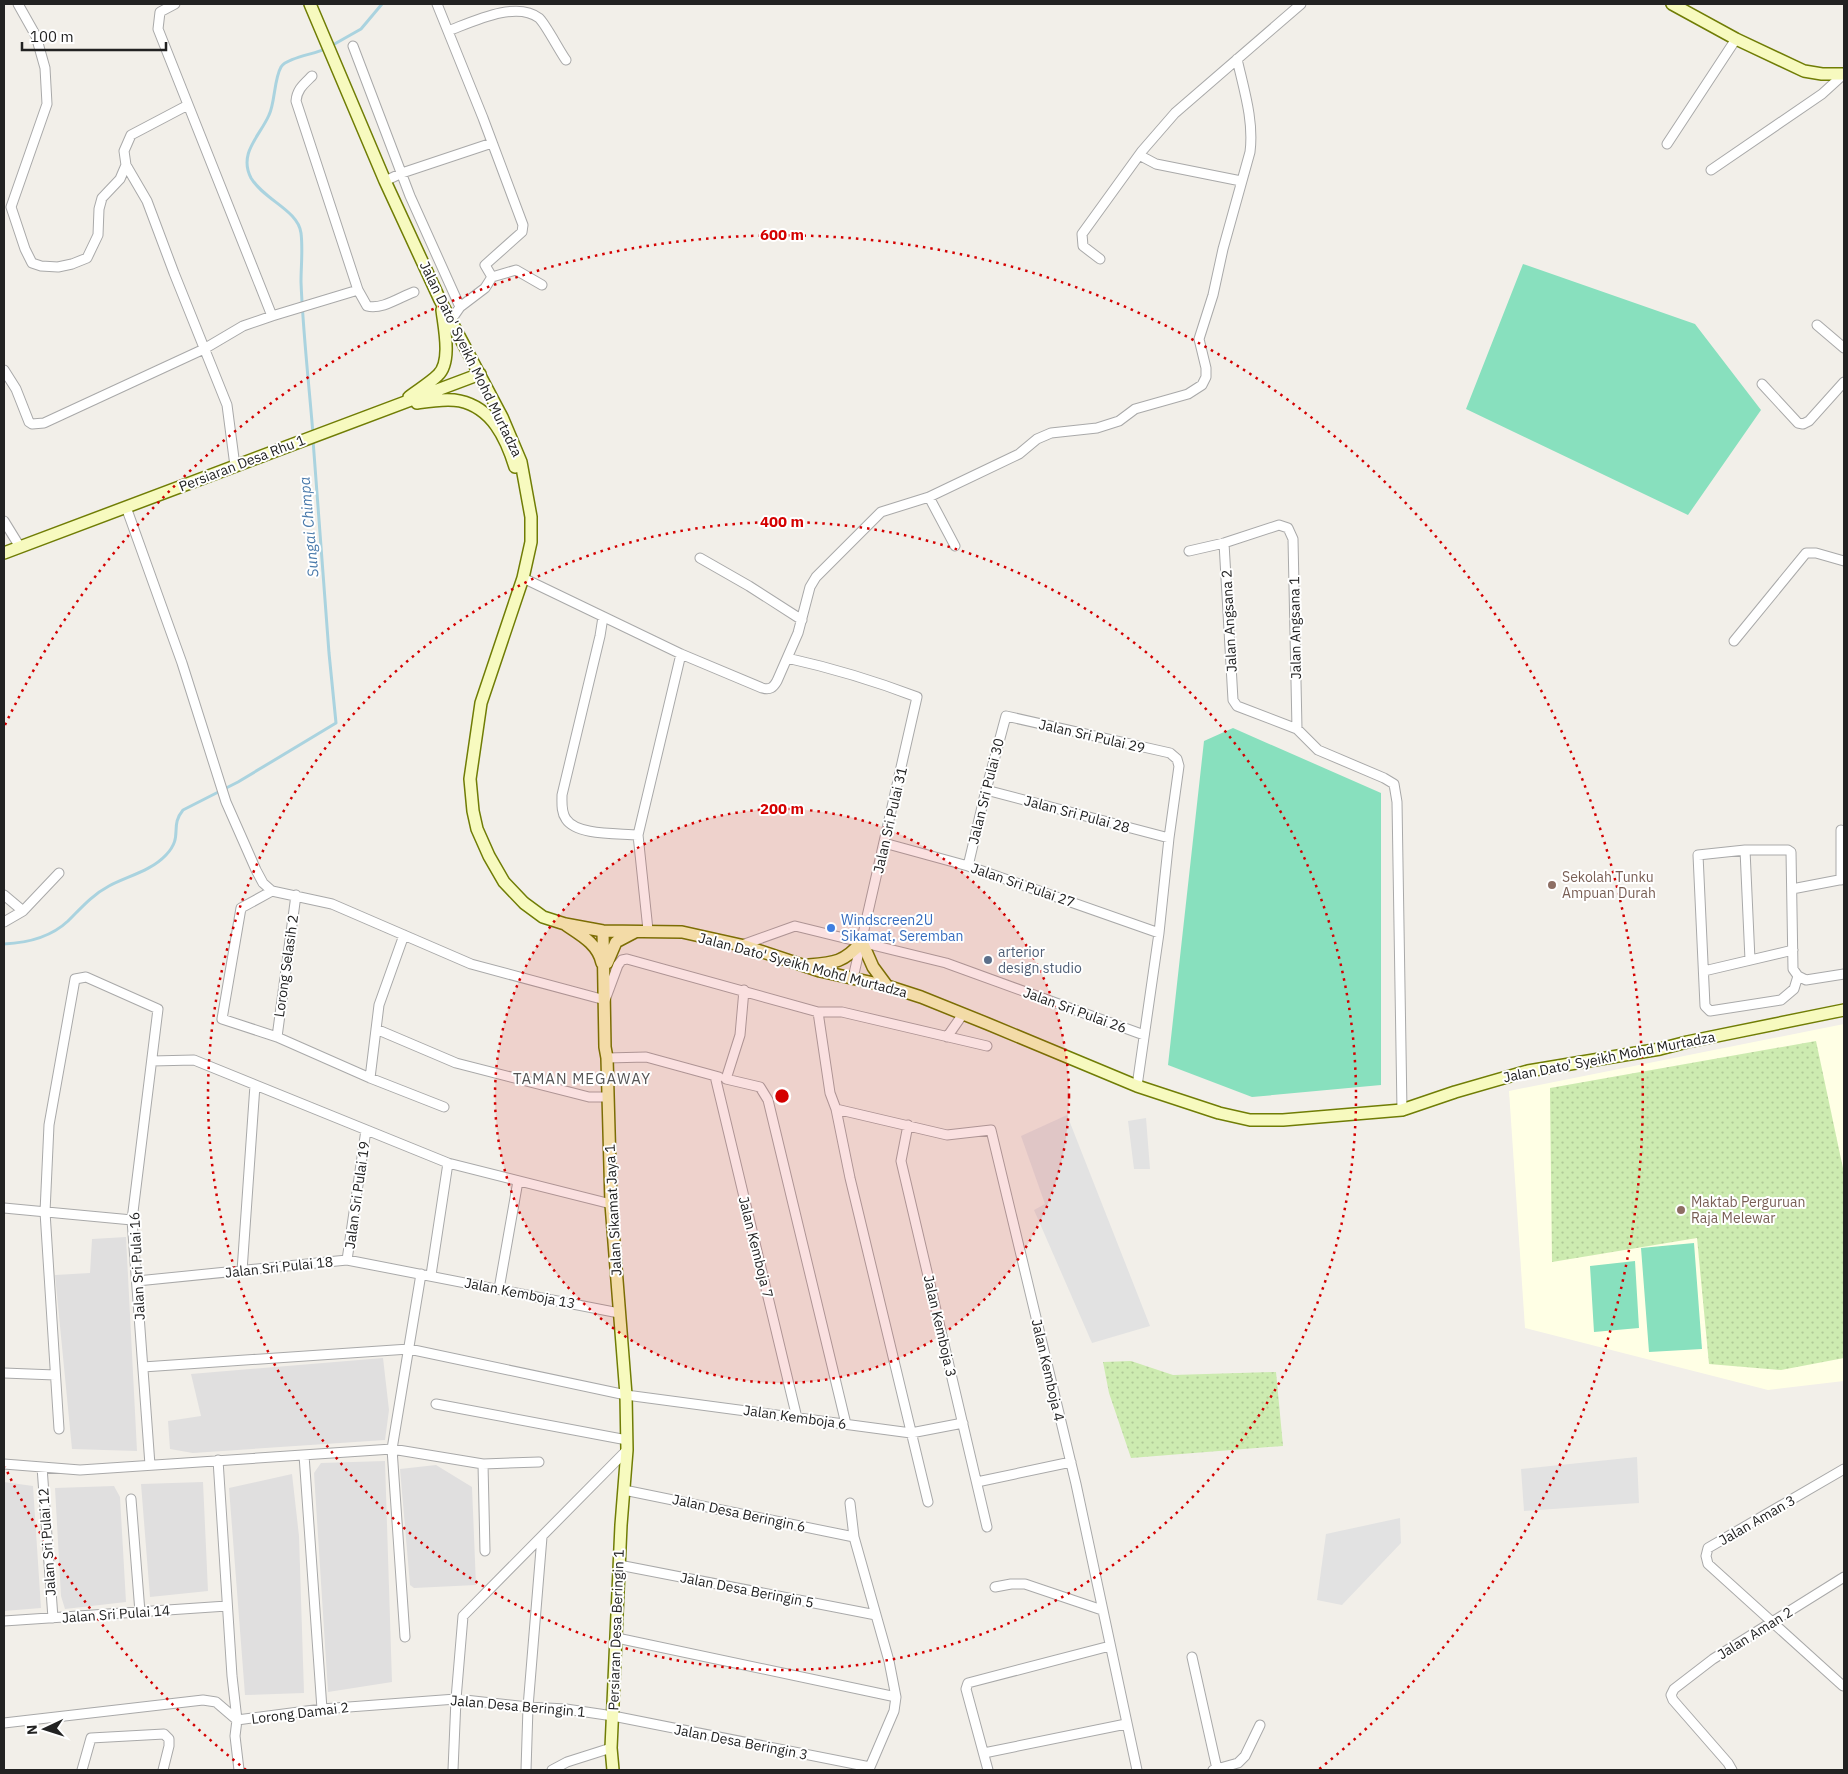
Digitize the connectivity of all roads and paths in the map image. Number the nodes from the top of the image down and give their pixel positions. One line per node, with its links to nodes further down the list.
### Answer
1 (18, 4): 23 (street)
2 (175, 4): 14 (street)
3 (310, 4): 21 (main road, Jalan Dato' Syeikh Mohd Murtadza)
4 (437, 4): 7 (street)
5 (1301, 4): 10 (street)
6 (1672, 4): 8 (main road)
7 (448, 31): 11 (street); 15 (street)
8 (1736, 39): 12 (main road); 16 (street)
9 (354, 46): 20 (street)
10 (1237, 59): 17 (street); 22 (street)
11 (566, 60)
12 (1844, 74): 19 (street)
13 (312, 76): 27 (street)
14 (188, 106): 18 (street); 31 (street)
15 (492, 143): 20 (street); 25 (street)
16 (1667, 144)
17 (1139, 155): 22 (street); 24 (street)
18 (126, 165): 23 (street); 35 (street)
19 (1711, 170)
20 (402, 173): 21 (street); 30 (street)
21 (385, 181): 29 (main road, Jalan Dato' Syeikh Mohd Murtadza)
22 (1241, 181): 42 (street)
23 (7, 209)
24 (1100, 259)
25 (492, 278): 26 (street); 30 (street)
26 (542, 284)
27 (358, 290): 28 (street); 31 (street)
28 (414, 292)
29 (440, 300): 32 (main road, Jalan Dato' Syeikh Mohd Murtadza); 40 (main road)
30 (460, 307): 32 (street)
31 (272, 316): 35 (street)
32 (451, 320): 37 (main road, Jalan Dato' Syeikh Mohd Murtadza)
33 (1817, 325): 34 (street)
34 (1844, 348)
35 (204, 350): 36 (street); 41 (street)
36 (4, 370)
37 (480, 374): 40 (main road, Persiaran Desa Rhu 1); 44 (main road, Jalan Dato' Syeikh Mohd Murtadza)
38 (1844, 382): 39 (street)
39 (1762, 384)
40 (398, 405): 41 (main road, Persiaran Desa Rhu 1); 44 (main road)
41 (235, 466): 43 (main road, Persiaran Desa Rhu 1)
42 (929, 497): 47 (street); 55 (street)
43 (126, 507): 48 (main road, Persiaran Desa Rhu 1); 71 (street)
44 (531, 517): 53 (main road, Jalan Dato' Syeikh Mohd Murtadza)
45 (4, 521): 48 (street)
46 (1224, 543): 49 (street); 60 (street, Jalan Angsana 2); 60 (street, Jalan Angsana 1)
47 (955, 546)
48 (20, 547): 50 (main road, Persiaran Desa Rhu 1)
49 (1189, 551)
50 (4, 553)
51 (700, 558): 55 (street)
52 (1844, 561): 56 (street)
53 (523, 578): 54 (street); 76 (main road, Jalan Dato' Syeikh Mohd Murtadza)
54 (603, 617): 57 (street); 63 (street)
55 (802, 620): 58 (street)
56 (1734, 641)
57 (681, 654): 58 (street); 63 (street)
58 (787, 658): 65 (street, Jalan Sri Pulai 31)
59 (1006, 716): 61 (street, Jalan Sri Pulai 30); 64 (street, Jalan Sri Pulai 29)
60 (1296, 729): 112 (street)
61 (986, 790): 64 (street, Jalan Sri Pulai 28); 67 (street, Jalan Sri Pulai 30)
62 (1841, 830): 69 (street)
63 (638, 835): 77 (street)
64 (1169, 838): 79 (street)
65 (884, 843): 67 (street, Jalan Sri Pulai 27); 81 (street, Jalan Sri Pulai 31)
66 (1745, 850): 70 (street); 84 (street); 86 (street)
67 (968, 866): 79 (street, Jalan Sri Pulai 27)
68 (59, 873): 74 (street)
69 (1842, 880): 70 (street)
70 (1792, 889): 83 (street)
71 (272, 891): 73 (street); 99 (street)
72 (4, 895): 74 (street)
73 (296, 895): 80 (street); 99 (street, Lorong Selasih 2)
74 (23, 911): 75 (street)
75 (4, 922)
76 (565, 924): 78 (main road, Jalan Dato' Syeikh Mohd Murtadza); 87 (main road)
77 (645, 930): 78 (main road, Jalan Dato' Syeikh Mohd Murtadza); 82 (main road, Jalan Dato' Syeikh Mohd Murtadza); 87 (main road)
78 (603, 931): 87 (main road, Jalan Sikamat Jaya 1)
79 (1159, 933): 98 (street)
80 (404, 935): 93 (street); 97 (street)
81 (862, 942): 82 (street, Jalan Sri Pulai 26); 85 (main road); 90 (street, Jalan Sri Pulai 31); 91 (main road); 98 (street, Jalan Sri Pulai 26)
82 (742, 945): 85 (main road, Jalan Dato' Syeikh Mohd Murtadza)
83 (1793, 950): 84 (street); 89 (street)
84 (1750, 960): 86 (street)
85 (803, 965): 90 (main road, Jalan Dato' Syeikh Mohd Murtadza)
86 (1704, 970): 89 (street)
87 (604, 974): 93 (main road, Jalan Sikamat Jaya 1)
88 (1844, 974): 89 (street)
89 (1798, 976)
90 (854, 978): 91 (main road, Jalan Dato' Syeikh Mohd Murtadza)
91 (887, 986): 96 (main road, Jalan Dato' Syeikh Mohd Murtadza)
92 (744, 990): 93 (street); 95 (street); 106 (street)
93 (605, 1000): 102 (main road, Jalan Sikamat Jaya 1)
94 (1844, 1010): 112 (main road, Jalan Dato' Syeikh Mohd Murtadza)
95 (818, 1012): 100 (street); 111 (street)
96 (963, 1014): 100 (street); 108 (main road, Jalan Dato' Syeikh Mohd Murtadza)
97 (376, 1029): 105 (street); 109 (street)
98 (1144, 1035): 108 (street)
99 (277, 1037): 105 (street)
100 (947, 1037): 101 (street)
101 (988, 1046)
102 (607, 1058): 104 (street); 109 (main road, Jalan Sikamat Jaya 1)
103 (152, 1061): 107 (street); 119 (street, Jalan Sri Pulai 16); 120 (street, Jalan Sri Pulai 16)
104 (715, 1076): 106 (street); 134 (street, Jalan Kemboja 7)
105 (370, 1078): 110 (street)
106 (726, 1079): 136 (street)
107 (255, 1085): 114 (street); 122 (street)
108 (1137, 1086): 112 (main road, Jalan Dato' Syeikh Mohd Murtadza)
109 (608, 1098): 117 (main road, Jalan Sikamat Jaya 1)
110 (444, 1108)
111 (836, 1108): 113 (street); 138 (street)
112 (1402, 1110)
113 (908, 1125): 135 (street, Jalan Kemboja 3); 144 (street, Jalan Kemboja 4)
114 (366, 1130): 115 (street); 121 (street, Jalan Sri Pulai 19)
115 (448, 1163): 116 (street); 124 (street)
116 (518, 1180): 117 (street); 126 (street)
117 (611, 1204): 127 (main road, Jalan Sikamat Jaya 1)
118 (4, 1208): 119 (street)
119 (45, 1212): 120 (street); 131 (street)
120 (132, 1220): 125 (street, Jalan Sri Pulai 16)
121 (347, 1260): 122 (street, Jalan Sri Pulai 18); 123 (street, Jalan Sri Pulai 18)
122 (242, 1271): 125 (street, Jalan Sri Pulai 18)
123 (421, 1274): 124 (street, Jalan Kemboja 13); 128 (street)
124 (431, 1275): 126 (street, Jalan Kemboja 13)
125 (137, 1281): 129 (street, Jalan Sri Pulai 16)
126 (499, 1289): 127 (street, Jalan Kemboja 13)
127 (619, 1313): 132 (main road, Jalan Sikamat Jaya 1)
128 (410, 1349): 129 (street, Jalan Kemboja 6); 132 (street, Jalan Kemboja 6); 140 (street)
129 (143, 1367): 147 (street, Jalan Sri Pulai 16)
130 (4, 1373): 131 (street)
131 (56, 1375): 137 (street)
132 (626, 1395): 134 (street, Jalan Kemboja 6); 139 (main road, Jalan Sikamat Jaya 1)
133 (436, 1404): 139 (street)
134 (797, 1418): 136 (street, Jalan Kemboja 6)
135 (963, 1423): 138 (street, Jalan Kemboja 6); 150 (street, Jalan Kemboja 3)
136 (846, 1424): 138 (street, Jalan Kemboja 6)
137 (59, 1429)
138 (911, 1433): 153 (street)
139 (627, 1445): 151 (main road, Jalan Sikamat Jaya 1); 156 (street)
140 (392, 1449): 141 (street); 146 (street); 169 (street)
141 (304, 1455): 142 (street); 178 (street)
142 (218, 1460): 147 (street); 162 (street)
143 (539, 1462): 146 (street)
144 (1071, 1462): 150 (street); 163 (street, Jalan Kemboja 4)
145 (4, 1464): 148 (street)
146 (482, 1464): 158 (street)
147 (150, 1465): 148 (street)
148 (42, 1467): 166 (street, Jalan Sri Pulai 12)
149 (1844, 1470): 168 (street, Jalan Aman 3)
150 (977, 1482): 155 (street, Jalan Kemboja 3)
151 (624, 1490): 157 (street, Jalan Desa Beringin 6); 159 (main road, Persiaran Desa Beringin 1)
152 (131, 1499): 164 (street)
153 (928, 1502)
154 (850, 1503): 157 (street)
155 (988, 1527)
156 (542, 1537): 175 (street); 177 (street)
157 (854, 1537): 165 (street)
158 (485, 1551)
159 (619, 1565): 165 (street, Jalan Desa Beringin 5); 170 (main road, Persiaran Desa Beringin 1)
160 (1844, 1578): 168 (street, Jalan Aman 2)
161 (995, 1587): 163 (street)
162 (228, 1606): 164 (street, Jalan Sri Pulai 14); 180 (street)
163 (1102, 1610): 171 (street, Jalan Kemboja 4)
164 (140, 1612): 166 (street, Jalan Sri Pulai 14)
165 (876, 1615): 174 (street)
166 (53, 1618): 167 (street, Jalan Sri Pulai 14)
167 (4, 1621)
168 (1772, 1624): 173 (street); 196 (street, Jalan Aman 2)
169 (405, 1637)
170 (617, 1638): 174 (street); 179 (main road, Persiaran Desa Beringin 1)
171 (1110, 1646): 182 (street, Jalan Kemboja 4); 185 (street)
172 (1192, 1657): 195 (street)
173 (1843, 1686)
174 (896, 1697): 179 (street, Jalan Desa Beringin 3)
175 (456, 1699): 176 (street, Jalan Desa Beringin 1); 177 (street, Jalan Desa Beringin 1); 189 (street)
176 (363, 1706): 178 (street, Lorong Damai 2)
177 (528, 1707): 179 (street, Jalan Desa Beringin 1); 190 (street)
178 (322, 1709): 180 (street, Lorong Damai 2)
179 (612, 1716): 184 (main road, Persiaran Desa Beringin 1)
180 (237, 1720): 181 (street); 188 (street)
181 (4, 1723)
182 (1126, 1724): 185 (street); 194 (street, Jalan Kemboja 4)
183 (1260, 1725): 195 (street)
184 (611, 1748): 191 (street); 192 (main road, Persiaran Desa Beringin 1)
185 (984, 1753): 193 (street)
186 (82, 1770): 187 (street)
187 (162, 1770)
188 (239, 1770)
189 (453, 1770)
190 (526, 1770)
191 (552, 1770)
192 (613, 1770)
193 (988, 1770)
194 (1137, 1770)
195 (1215, 1770)
196 (1732, 1770)

